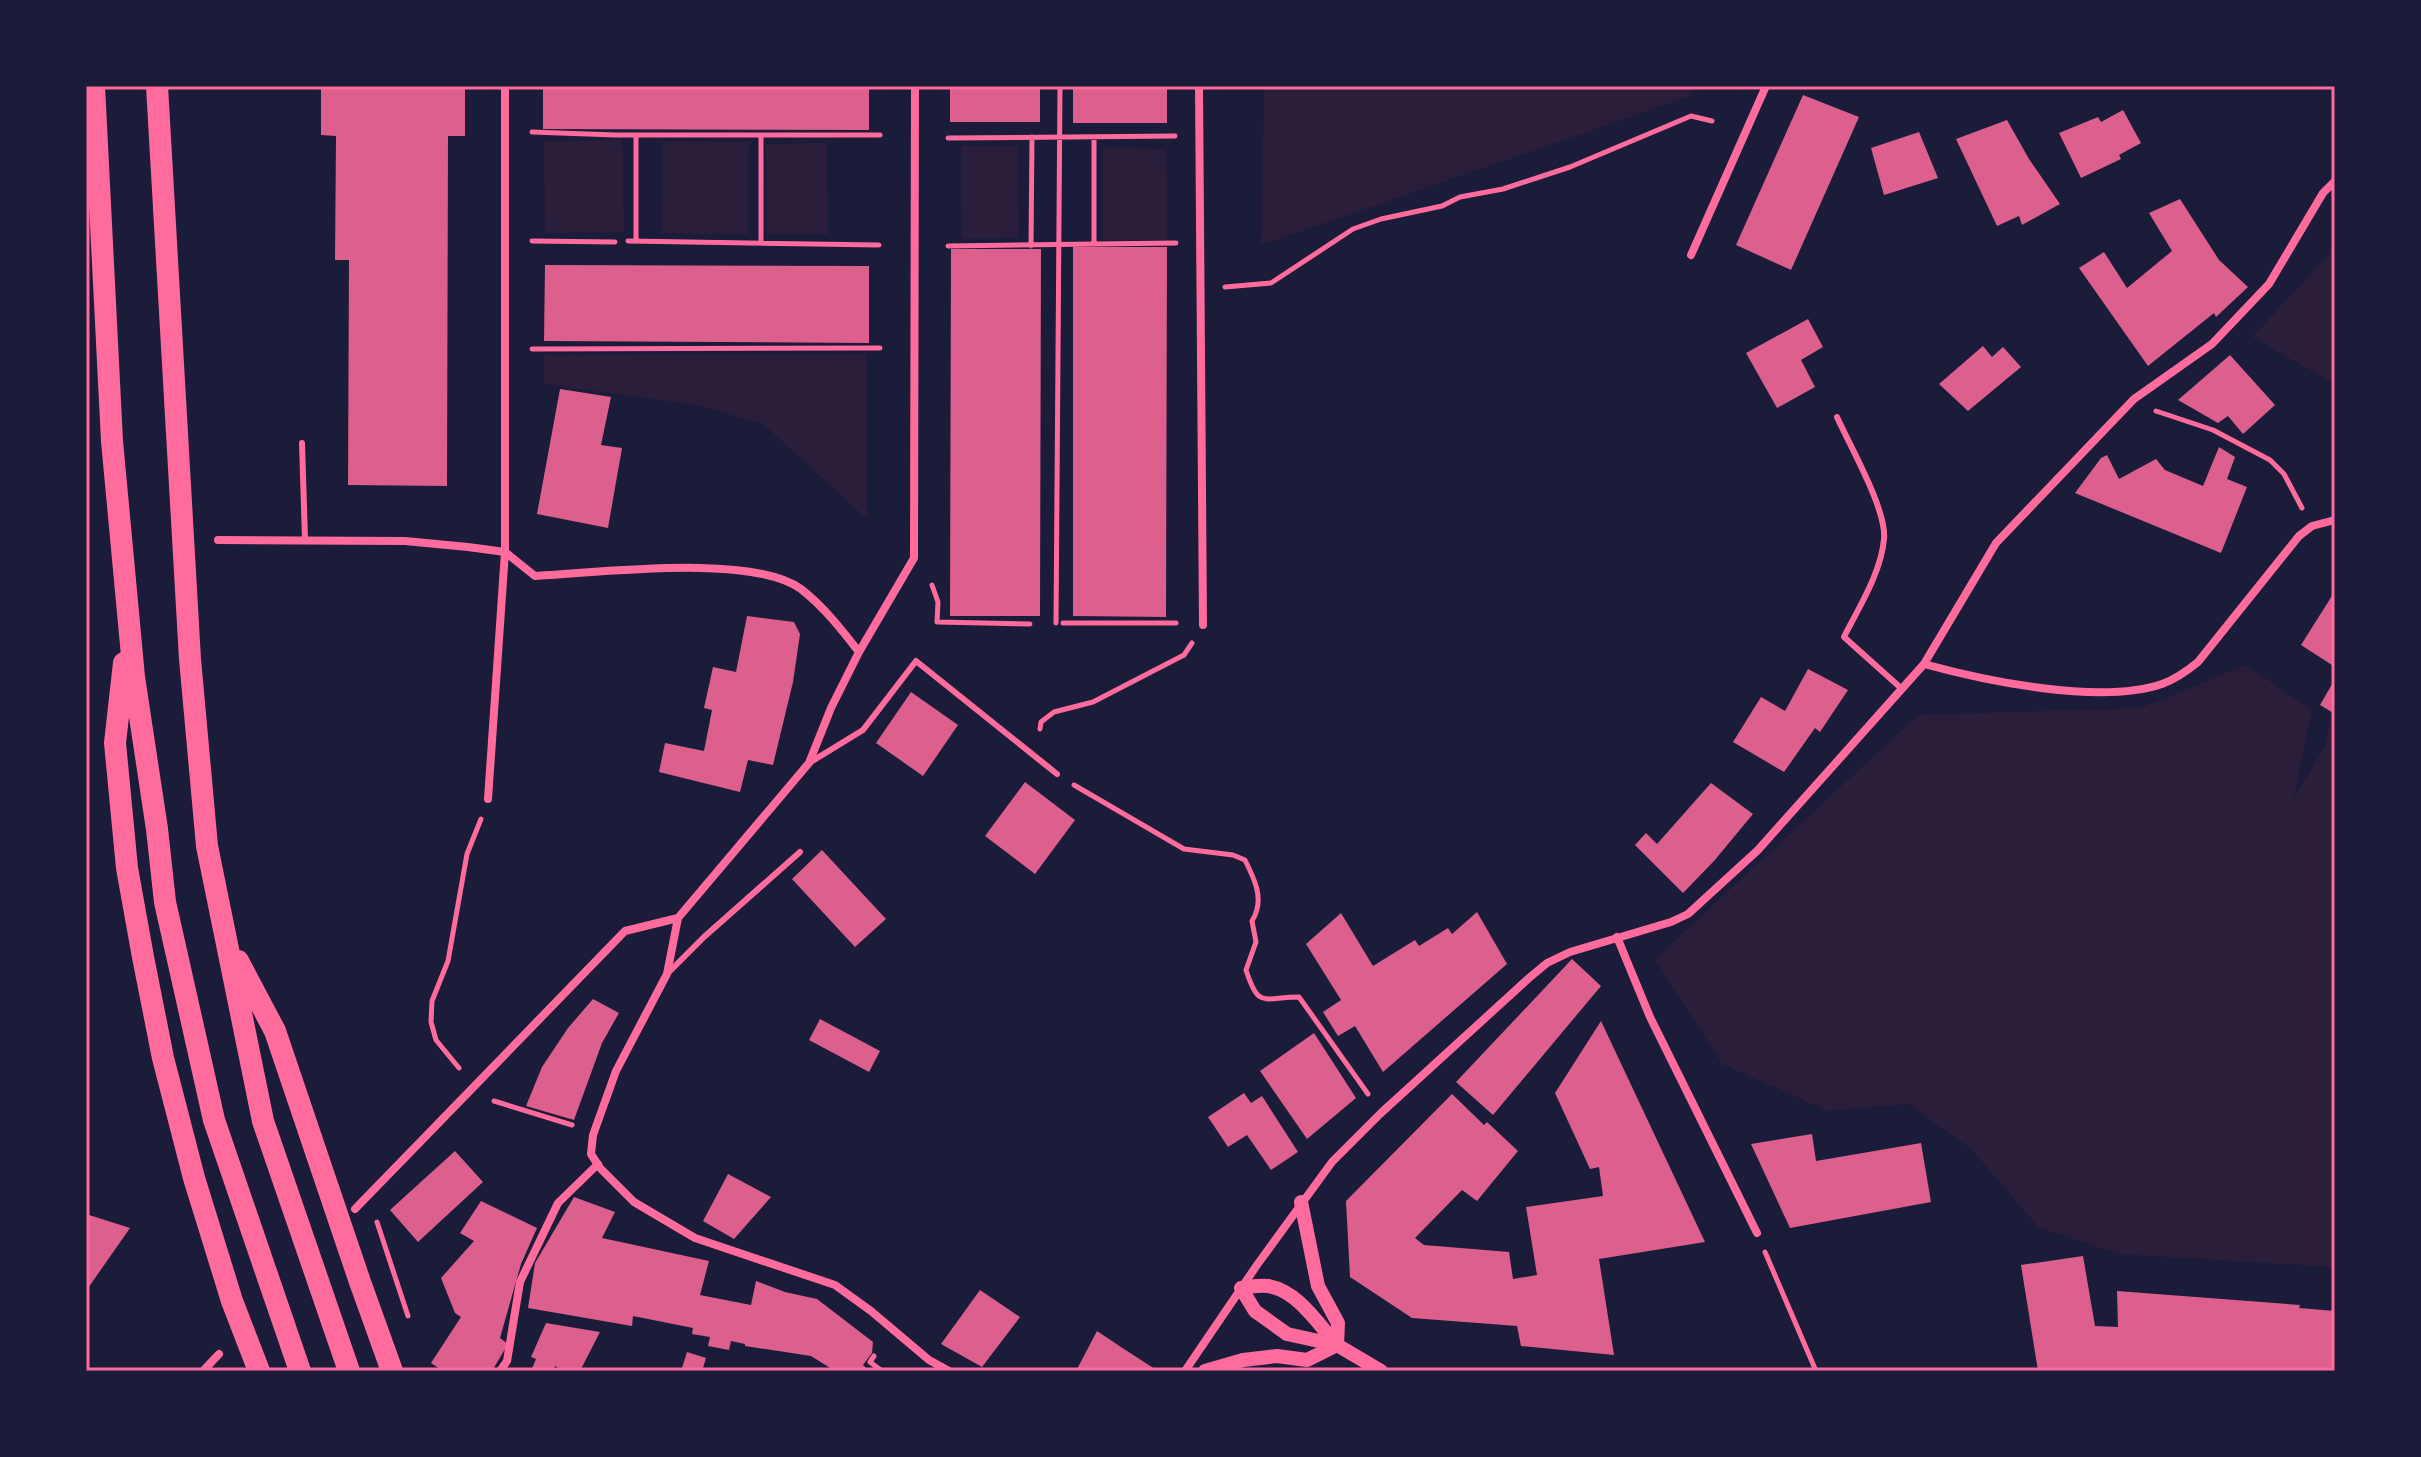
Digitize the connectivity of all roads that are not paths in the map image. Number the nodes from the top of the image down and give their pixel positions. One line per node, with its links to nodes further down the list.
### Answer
1 (94, 86): 15 (highway)
2 (157, 86): 26 (highway)
3 (505, 86): 14 (street)
4 (915, 86): 17 (street)
5 (1199, 86): 16 (street)
6 (1766, 86): 8 (street)
7 (2335, 181): 18 (street)
8 (1691, 255)
9 (1837, 417): 19 (lane)
10 (302, 443): 12 (lane)
11 (2335, 520): 18 (street)
12 (305, 539): 13 (street); 14 (street)
13 (218, 540)
14 (505, 552): 17 (street); 22 (street)
15 (129, 622): 36 (highway); 37 (highway)
16 (1203, 625)
17 (859, 652): 20 (street)
18 (1924, 664): 19 (street)
19 (1902, 689): 25 (street)
20 (809, 763): 21 (lane); 24 (street)
21 (1057, 774)
22 (488, 799)
23 (800, 852): 27 (lane)
24 (678, 918): 27 (street); 30 (street)
25 (1617, 937): 29 (street); 31 (street)
26 (226, 939): 38 (highway); 39 (highway)
27 (667, 974): 28 (street)
28 (598, 1164): 40 (street); 41 (street)
29 (1301, 1202): 32 (street); 33 (street)
30 (355, 1209)
31 (1757, 1233)
32 (1241, 1288): 33 (street); 33 (street); 42 (street)
33 (1337, 1345): 43 (street); 44 (street)
34 (219, 1354): 35 (street)
35 (203, 1371)
36 (259, 1371)
37 (300, 1371)
38 (349, 1371)
39 (392, 1371)
40 (500, 1371)
41 (949, 1371)
42 (1185, 1371)
43 (1205, 1371)
44 (1381, 1371)

